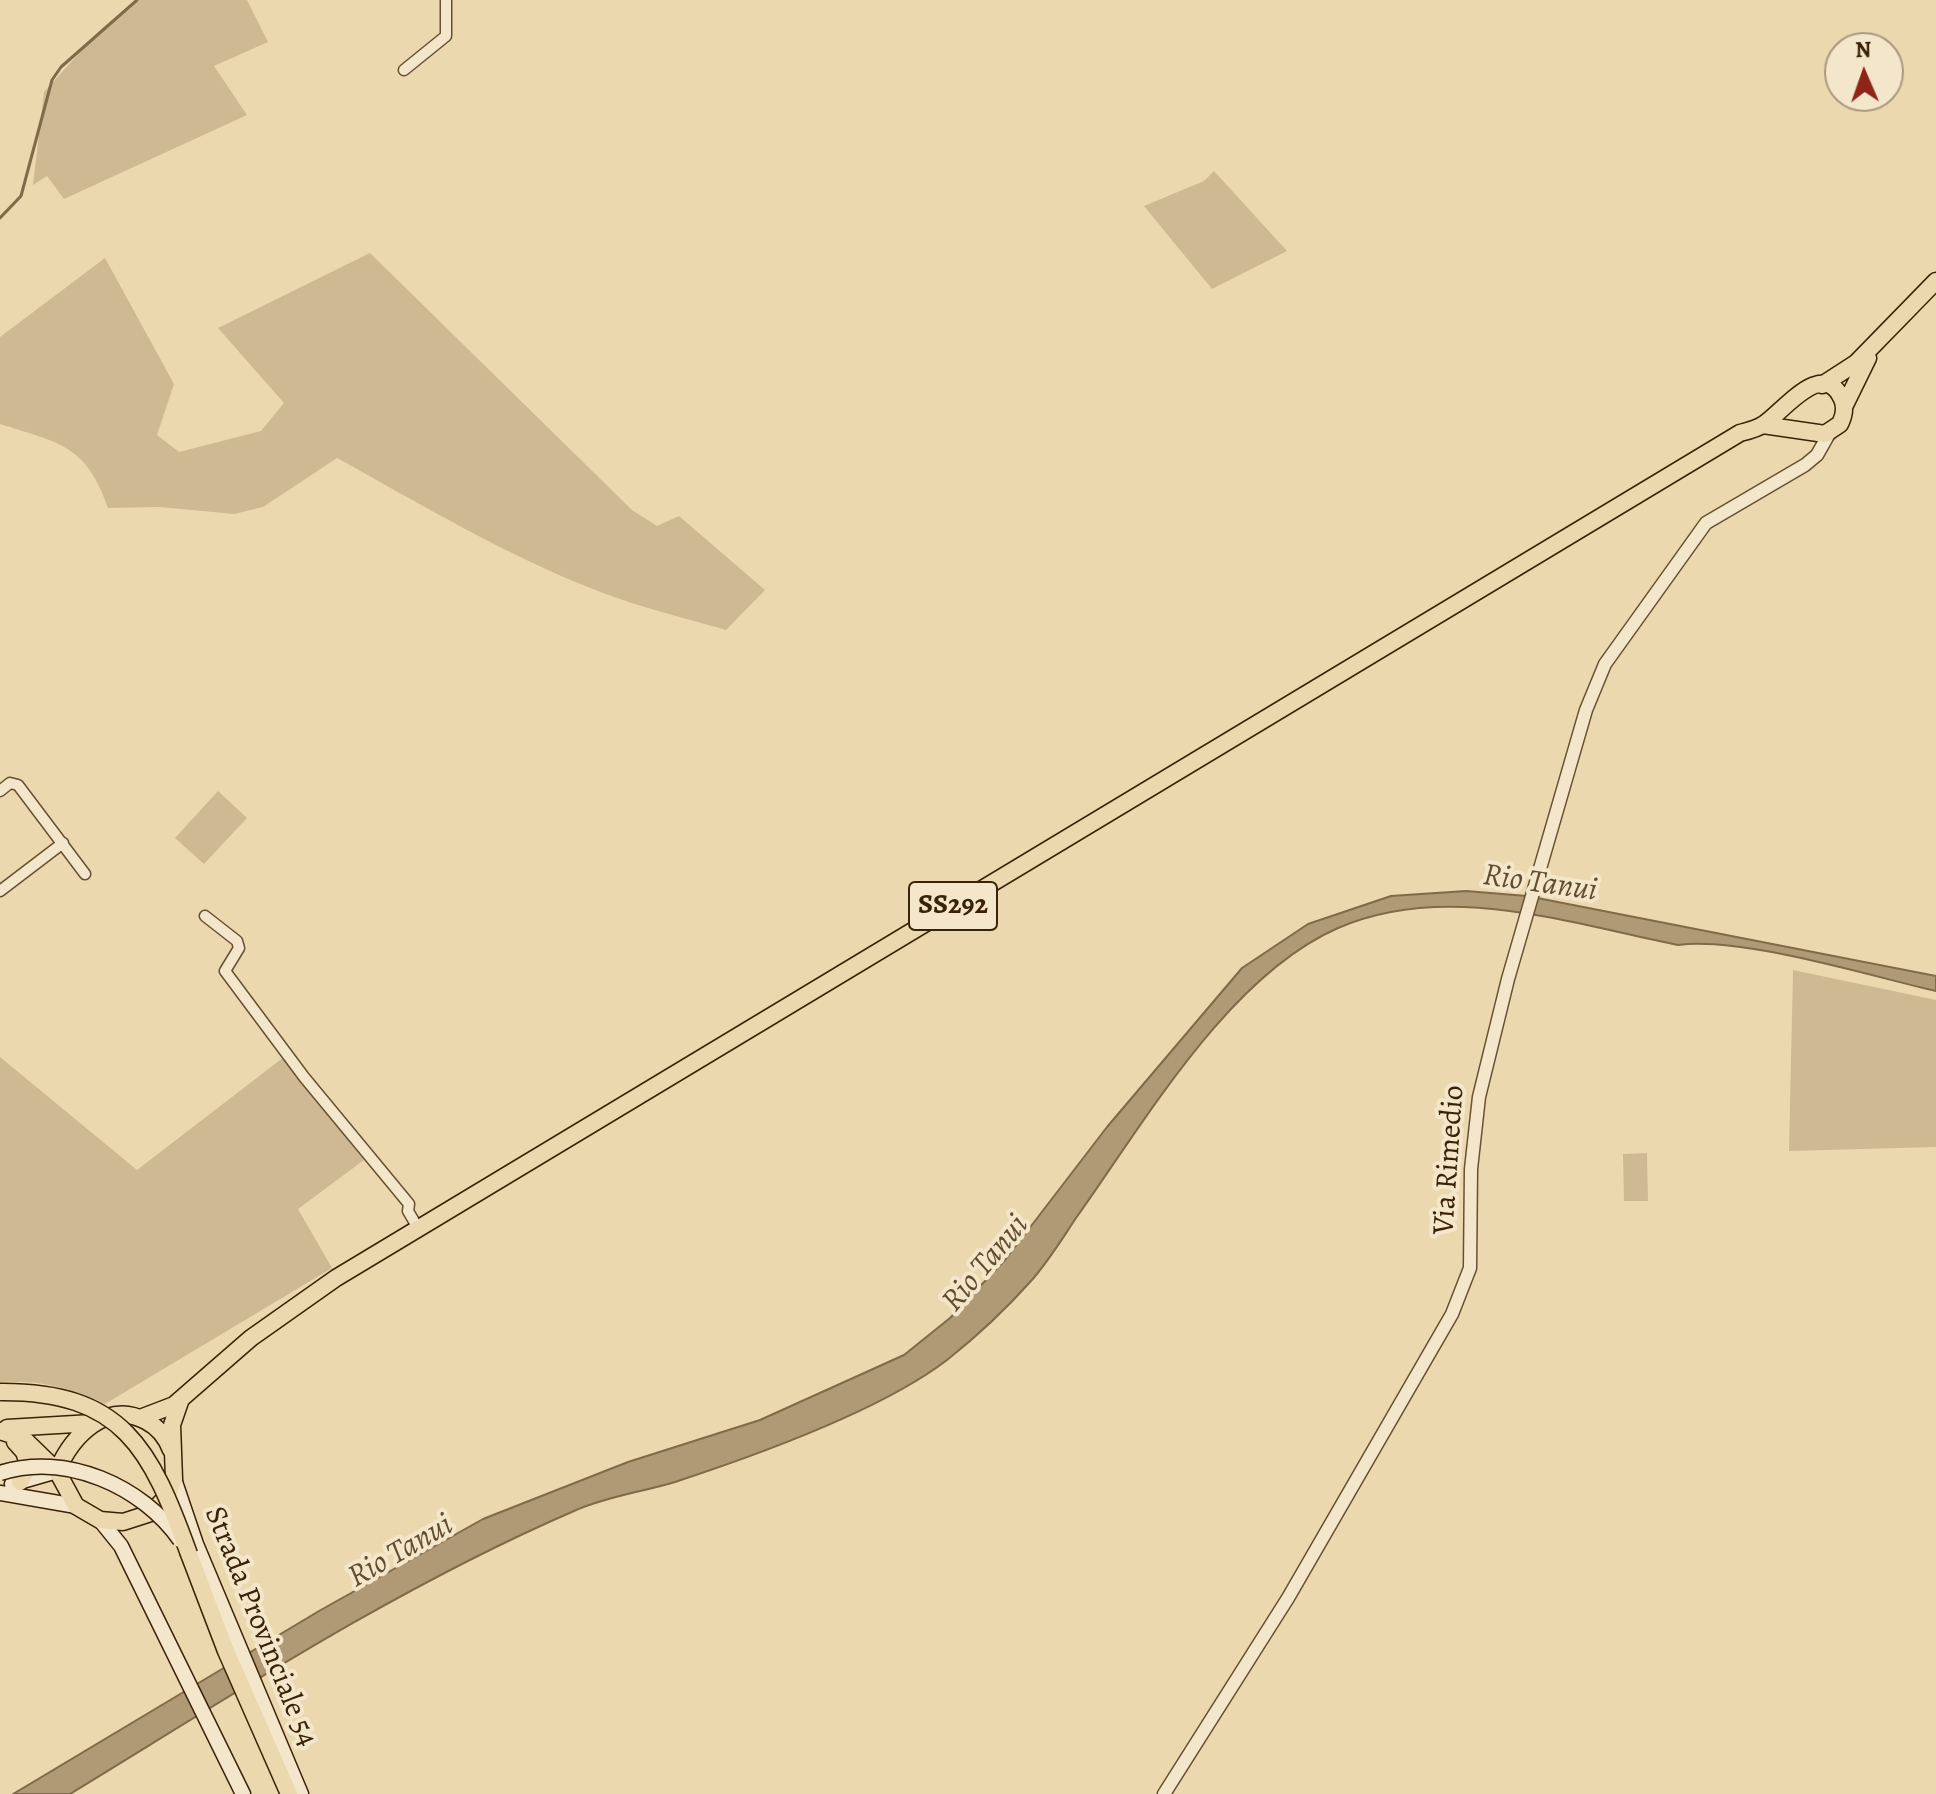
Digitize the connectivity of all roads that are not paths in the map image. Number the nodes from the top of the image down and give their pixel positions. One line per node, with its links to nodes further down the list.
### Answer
1 (446, 0): 2 (street)
2 (404, 70)
3 (1936, 281): 4 (main road, SS292)
4 (1880, 338): 5 (main road, SS292); 7 (main road, SS292)
5 (1822, 385): 6 (main road, SS292); 7 (main road)
6 (1799, 394): 8 (main road, SS292); 9 (main road)
7 (1844, 407): 10 (main road, SS292)
8 (1763, 425): 9 (main road, SS292); 17 (main road, SS292)
9 (1807, 431): 10 (main road, SS292); 11 (street)
10 (1830, 432): 11 (street, Via Rimedio)
11 (1810, 459): 36 (street, Via Rimedio)
12 (0, 791): 13 (street)
13 (63, 843): 14 (street); 15 (street)
14 (85, 874)
15 (0, 891)
16 (205, 916): 17 (street)
17 (418, 1228): 19 (main road, SS292)
18 (0, 1392): 31 (main road, bridge)
19 (181, 1399): 20 (main road, SS292); 23 (main road)
20 (140, 1418): 21 (main road, SS292); 23 (main road)
21 (97, 1422): 22 (main road, SS292); 24 (main road)
22 (1, 1431): 24 (main road); 27 (main road)
23 (174, 1459): 26 (main road)
24 (57, 1471): 27 (main road); 29 (main road)
25 (0, 1473): 31 (main road, bridge)
26 (174, 1479): 30 (main road); 32 (main road, Strada Provinciale 54)
27 (20, 1482): 28 (main road)
28 (0, 1490): 29 (main road)
29 (76, 1506): 30 (main road)
30 (100, 1520): 33 (main road)
31 (189, 1554): 32 (main road)
32 (265, 1724): 34 (main road); 35 (main road, Strada Provinciale 54)
33 (243, 1794)
34 (289, 1794)
35 (301, 1794)
36 (1164, 1794)

